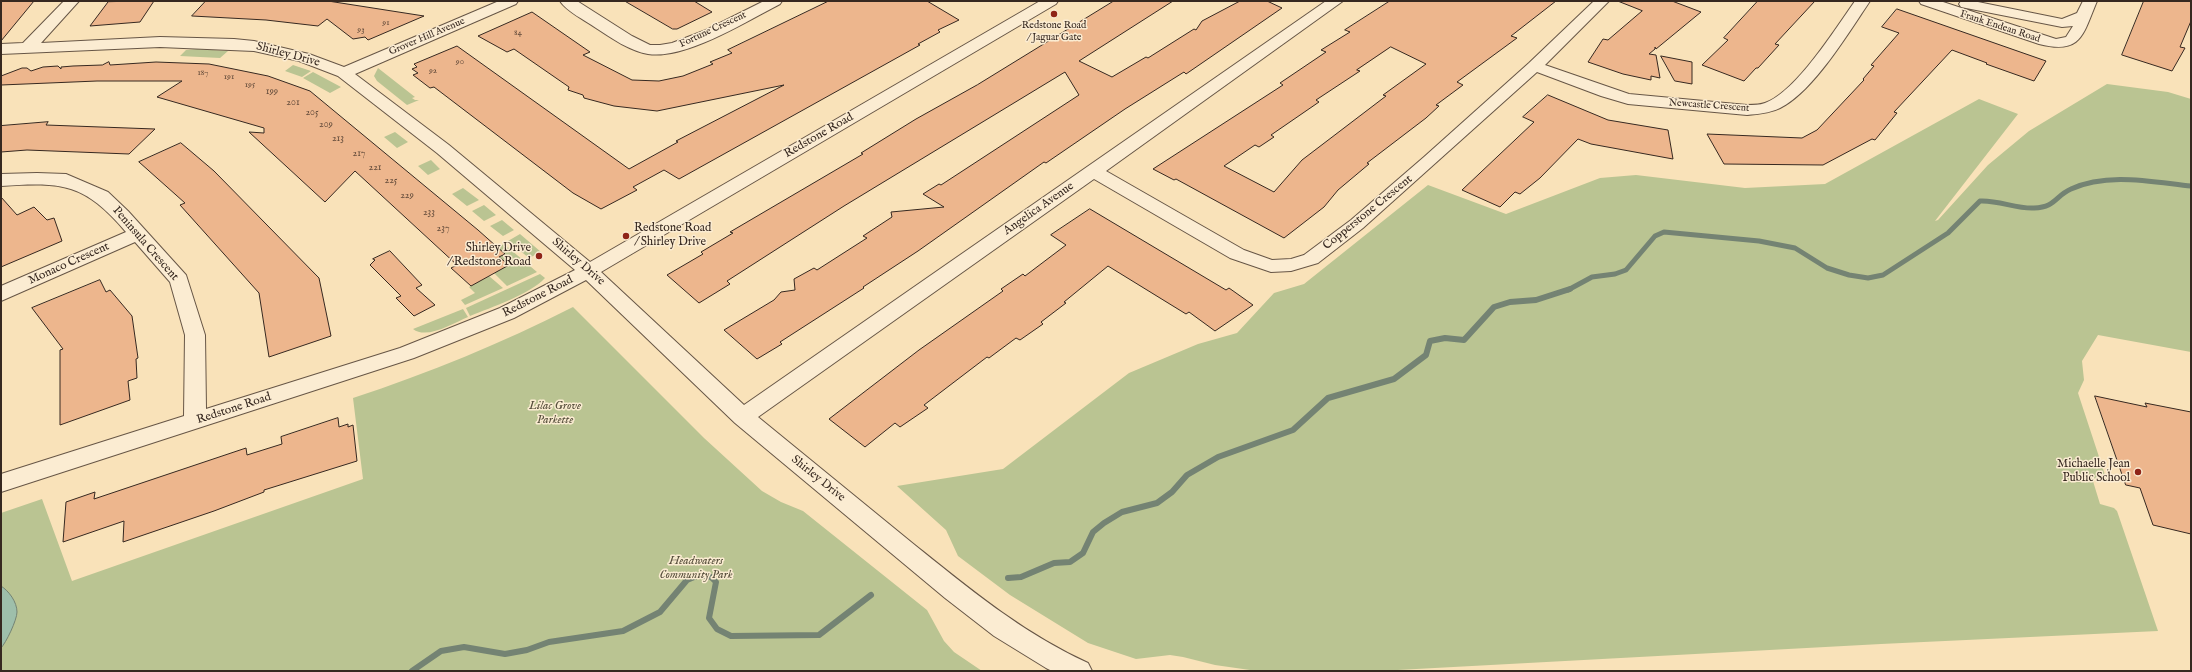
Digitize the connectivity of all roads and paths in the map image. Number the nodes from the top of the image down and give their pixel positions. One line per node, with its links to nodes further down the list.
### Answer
1 (72, 1): 15 (street)
2 (511, 1): 18 (street, Grover Hill Avenue)
3 (567, 1): 4 (street, Fortune Crescent)
4 (775, 1)
5 (1051, 1): 22 (street, Redstone Road)
6 (1336, 1): 19 (street, Angelica Avenue)
7 (1602, 1): 17 (street, Copperstone Crescent)
8 (1864, 1): 17 (street, Newcastle Crescent)
9 (1926, 1): 14 (street, Frank Endean Road)
10 (1951, 1): 13 (street, Frank Endean Road)
11 (2090, 1): 12 (street)
12 (2082, 16): 13 (street, Frank Endean Road); 14 (street)
13 (2047, 20): 14 (street, Frank Endean Road)
14 (2074, 39)
15 (27, 48): 16 (street, Shirley Drive); 18 (street, Shirley Drive)
16 (1, 49)
17 (1536, 66): 19 (street, Copperstone Crescent)
18 (344, 73): 22 (street, Shirley Drive)
19 (1093, 171): 24 (street, Angelica Avenue)
20 (1, 180): 21 (street, Peninsula Crescent)
21 (137, 234): 23 (street, Monaco Crescent); 25 (street, Peninsula Crescent)
22 (588, 271): 24 (street, Shirley Drive); 25 (street, Redstone Road)
23 (1, 294)
24 (743, 418): 27 (street, Shirley Drive)
25 (195, 421): 26 (street, Redstone Road)
26 (1, 483)
27 (1078, 671)

